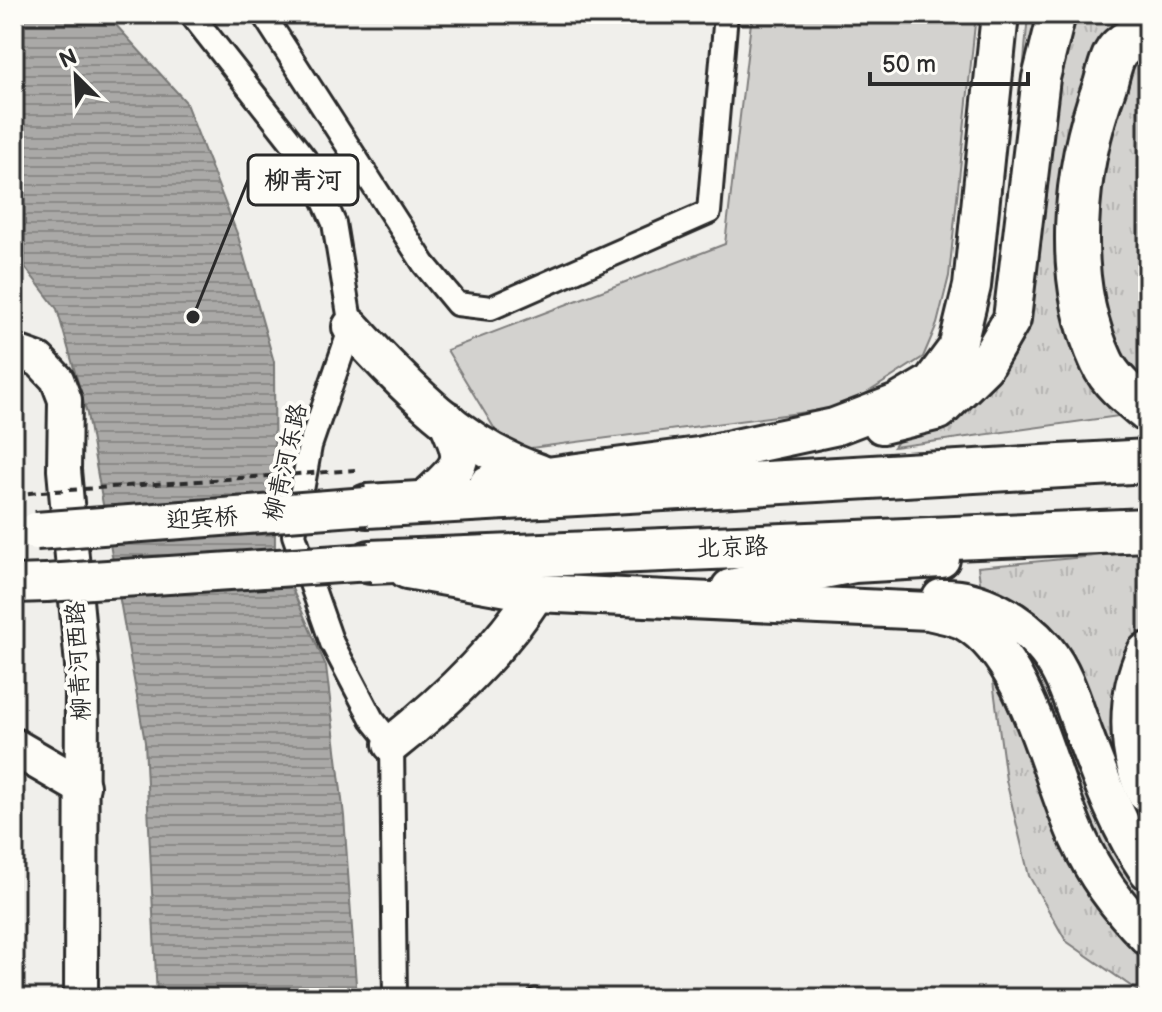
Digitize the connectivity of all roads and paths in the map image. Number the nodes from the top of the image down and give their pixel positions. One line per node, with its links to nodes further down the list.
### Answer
1 (191, 14): 8 (street, 柳青河东路)
2 (263, 14): 3 (street)
3 (726, 14)
4 (1000, 14): 12 (main road)
5 (1057, 14): 12 (main road)
6 (1144, 14): 7 (highway)
7 (1132, 40): 10 (highway)
8 (351, 327): 11 (main road); 29 (street, 柳青河东路)
9 (14, 351): 31 (main road, 柳青河西路)
10 (1148, 411)
11 (447, 420): 15 (main road); 17 (main road)
12 (834, 427): 13 (main road)
13 (698, 456): 14 (main road); 15 (main road, 迎宾桥)
14 (1148, 460): 16 (highway)
15 (543, 474): 17 (main road, 迎宾桥)
16 (361, 488): 17 (main road, 迎宾桥); 18 (path, bridge); 19 (main road, 迎宾桥, bridge)
17 (431, 494)
18 (14, 495)
19 (25, 531)
20 (1148, 532): 21 (highway, 北京路); 25 (main road)
21 (370, 562): 22 (main road); 23 (main road, bridge)
22 (470, 583): 24 (main road); 27 (main road)
23 (30, 584)
24 (536, 593): 25 (main road); 27 (main road)
25 (682, 598): 26 (main road)
26 (803, 605): 33 (main road); 34 (main road)
27 (506, 631): 29 (main road)
28 (1142, 666): 32 (highway)
29 (392, 744): 36 (street)
30 (14, 747): 31 (main road)
31 (81, 786): 35 (main road, 柳青河西路)
32 (1148, 791)
33 (1148, 871)
34 (1148, 937)
35 (81, 998)
36 (395, 998)

